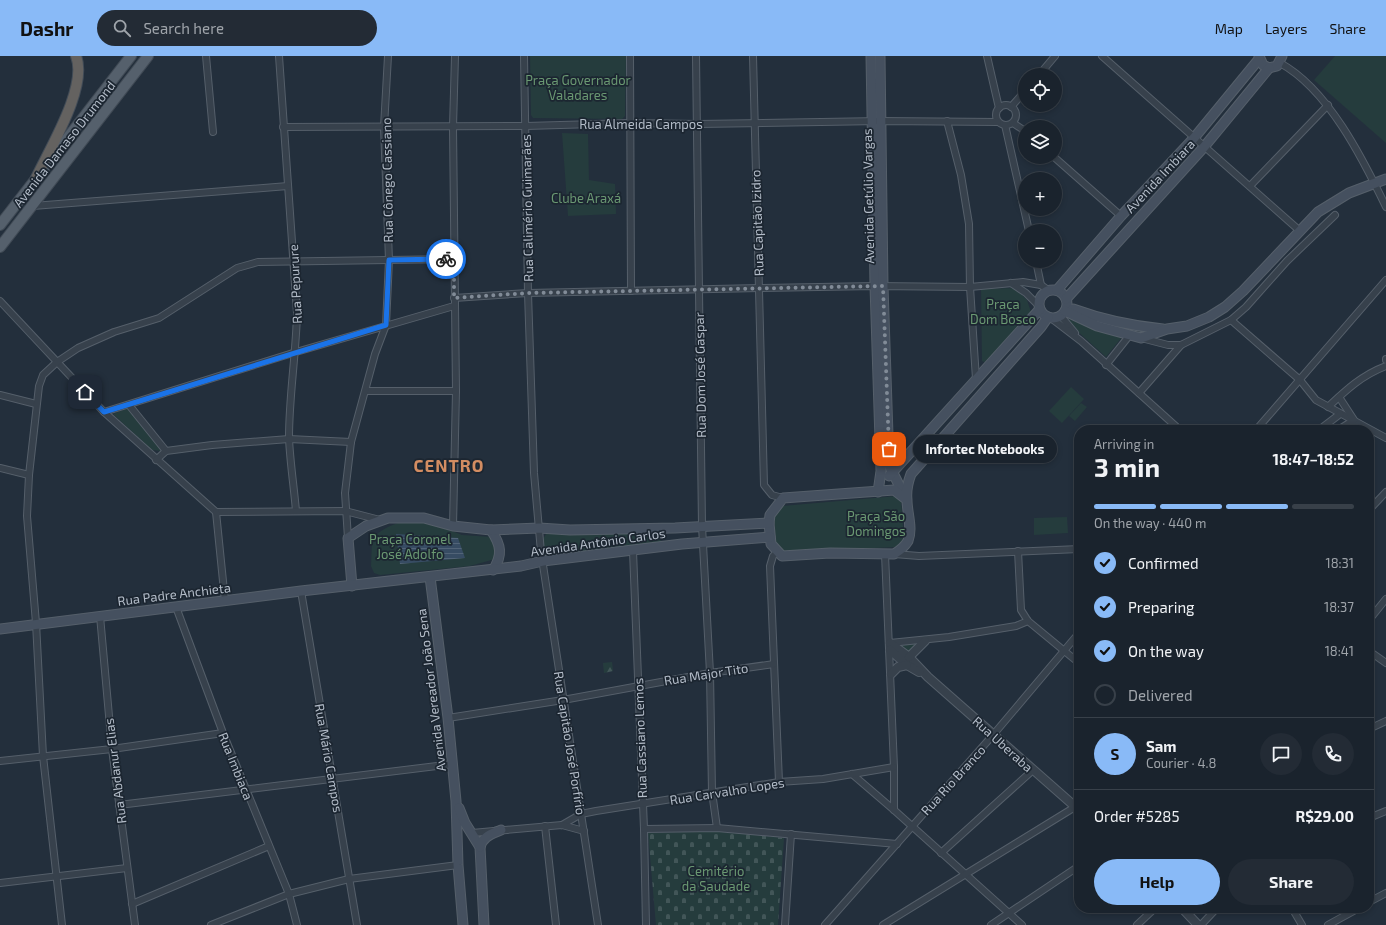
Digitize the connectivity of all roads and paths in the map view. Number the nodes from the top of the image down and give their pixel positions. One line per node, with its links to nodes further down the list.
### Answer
1 (76, 56): 42 (highway)
2 (131, 56): 42 (main road, Avenida Damaso Drumond)
3 (148, 56): 47 (main road, Avenida Damaso Drumond)
4 (206, 56): 38 (street)
5 (279, 56): 35 (street, Rua Pepurure)
6 (388, 56): 36 (street, Rua Cônego Cassiano)
7 (455, 56): 37 (street)
8 (524, 56): 32 (street, Rua Calimério Guimarães)
9 (630, 56): 29 (street)
10 (696, 56): 31 (street, Rua Dom José Gaspar)
11 (753, 56): 27 (street, Rua Capitão Izidro)
12 (871, 56): 25 (main road, Avenida Getúlio Vargas)
13 (880, 56): 25 (main road, Avenida Getúlio Vargas)
14 (988, 56): 24 (street)
15 (1055, 56): 19 (street)
16 (1102, 56): 39 (street)
17 (1259, 57): 20 (main road); 39 (main road, Avenida Imbiara)
18 (1281, 60): 20 (main road); 22 (street)
19 (1045, 68)
20 (1269, 68): 40 (main road, Avenida Imbiara)
21 (1018, 99): 23 (street)
22 (1328, 105): 44 (street); 46 (street)
23 (1011, 107): 24 (street); 30 (street)
24 (999, 108): 28 (street)
25 (876, 121): 26 (street, Rua Almeida Campos); 27 (street, Rua Almeida Campos); 61 (main road, Avenida Getúlio Vargas)
26 (947, 121): 28 (street, Rua Almeida Campos); 62 (street)
27 (754, 122): 31 (street, Rua Almeida Campos); 63 (street, Rua Capitão Izidro)
28 (998, 122): 33 (street)
29 (630, 123): 31 (street, Rua Almeida Campos); 32 (street, Rua Almeida Campos); 65 (street)
30 (1013, 123): 33 (street); 34 (street)
31 (698, 124): 66 (street, Rua Dom José Gaspar)
32 (526, 126): 37 (street, Rua Almeida Campos); 67 (street, Rua Calimério Guimarães)
33 (1005, 126): 51 (street)
34 (1018, 126)
35 (283, 127): 36 (street, Rua Almeida Campos); 45 (street, Rua Pepurure)
36 (384, 127): 37 (street, Rua Almeida Campos); 56 (street, Rua Cônego Cassiano)
37 (453, 127): 55 (street)
38 (213, 132)
39 (1194, 138): 40 (street); 50 (main road, Avenida Imbiara)
40 (1204, 147): 46 (street); 72 (main road, Avenida Imbiara)
41 (1062, 164): 50 (street)
42 (36, 178): 52 (main road, Avenida Damaso Drumond)
43 (1386, 179): 44 (main road)
44 (1375, 183): 48 (street); 53 (main road)
45 (288, 186): 47 (street); 57 (street, Rua Pepurure)
46 (1250, 186): 53 (street)
47 (32, 206): 54 (main road, Avenida Damaso Drumond)
48 (1386, 208)
49 (1335, 215): 73 (street)
50 (1121, 216): 64 (main road, Avenida Imbiara)
51 (1027, 224)
52 (0, 225)
53 (1300, 231): 76 (main road)
54 (0, 248)
55 (454, 259): 56 (street); 68 (street)
56 (389, 260): 57 (street); 75 (street, Rua Cônego Cassiano)
57 (294, 261): 81 (street, Rua Pepurure); 82 (street)
58 (1039, 268): 64 (street)
59 (1386, 280): 86 (street)
60 (1011, 283): 62 (street); 64 (street); 71 (street)
61 (879, 286): 62 (street); 63 (street); 113 (main road, Avenida Getúlio Vargas); 115 (main road, Avenida Getúlio Vargas)
62 (970, 287): 85 (street)
63 (760, 288): 66 (street); 117 (street, Rua Capitão Izidro)
64 (1049, 288): 71 (main road, Avenida Imbiara); 72 (main road)
65 (631, 291): 66 (street); 67 (street)
66 (699, 291): 126 (street, Rua Dom José Gaspar)
67 (528, 293): 68 (street); 127 (street, Rua Calimério Guimarães)
68 (454, 298): 70 (street)
69 (0, 301): 82 (street)
70 (454, 306): 75 (street); 88 (street)
71 (1039, 307): 72 (main road); 85 (main road)
72 (1059, 311): 74 (main road); 79 (street); 79 (street); 109 (main road, Avenida Imbiara)
73 (1231, 320): 80 (street); 86 (street)
74 (1099, 322): 76 (main road); 77 (main road)
75 (386, 325): 81 (street); 87 (street, Rua Cônego Cassiano)
76 (1167, 329): 78 (main road)
77 (1130, 336): 78 (main road); 83 (street)
78 (1141, 338): 80 (street)
79 (1081, 341): 83 (street)
80 (1181, 345): 89 (street)
81 (296, 352): 93 (street); 106 (street, Rua Pepurure)
82 (56, 362): 92 (street); 95 (street)
83 (1106, 365): 89 (street)
84 (1386, 366): 91 (street)
85 (976, 379): 104 (main road)
86 (1300, 380): 94 (street); 99 (street)
87 (366, 391): 88 (street); 108 (street, Rua Cônego Cassiano)
88 (456, 391): 125 (street)
89 (1139, 393): 98 (street)
90 (0, 395): 92 (street)
91 (1339, 397): 94 (street); 97 (street)
92 (36, 404): 114 (street)
93 (129, 405): 95 (street); 110 (street)
94 (1328, 407): 96 (street)
95 (104, 412): 111 (street)
96 (1340, 414): 97 (street); 100 (street)
97 (1354, 420): 101 (street); 102 (street)
98 (1174, 425)
99 (1260, 425)
100 (1326, 425)
101 (1346, 425)
102 (1363, 425)
103 (1374, 431): 105 (street)
104 (928, 433): 109 (main road); 113 (main road)
105 (1384, 436): 107 (street)
106 (289, 439): 108 (street); 110 (street); 120 (street, Rua Pepurure)
107 (1386, 441)
108 (351, 442): 121 (street, Rua Cônego Cassiano)
109 (939, 444): 118 (main road, Avenida Imbiara)
110 (166, 451): 111 (street)
111 (156, 460): 122 (street)
112 (0, 468): 114 (street)
113 (892, 473): 115 (main road); 118 (main road, Avenida Getúlio Vargas)
114 (29, 475): 148 (street)
115 (879, 488): 117 (main road); 118 (main road)
116 (1386, 492): 119 (street)
117 (783, 498): 124 (main road)
118 (907, 500): 136 (main road)
119 (1374, 505)
120 (296, 511): 121 (street); 122 (street)
121 (345, 511): 123 (street); 130 (street, Rua Cônego Cassiano)
122 (216, 512): 143 (street)
123 (380, 520): 125 (main road); 130 (main road)
124 (769, 523): 126 (main road, Avenida Antônio Carlos); 129 (main road)
125 (453, 526): 128 (main road, Avenida Antônio Carlos)
126 (702, 526): 127 (main road, Avenida Antônio Carlos); 131 (street, Rua Dom José Gaspar)
127 (539, 528): 128 (main road, Avenida Antônio Carlos); 137 (street, Rua Calimério Guimarães)
128 (492, 530): 138 (main road)
129 (770, 537): 131 (main road, Avenida Antônio Carlos); 134 (main road)
130 (348, 538): 140 (main road)
131 (704, 542): 133 (main road, Avenida Antônio Carlos); 159 (street, Rua Dom José Gaspar)
132 (1074, 549): 135 (street)
133 (633, 550): 137 (main road, Avenida Antônio Carlos); 161 (street, Rua Cassiano Lemos)
134 (777, 552): 136 (main road); 158 (street)
135 (1018, 552): 136 (street); 147 (street)
136 (890, 554): 152 (street)
137 (543, 561): 138 (main road, Avenida Antônio Carlos); 162 (street, Rua Capitão José Porfírio)
138 (493, 570): 139 (main road, Avenida Antônio Carlos)
139 (430, 577): 140 (main road); 163 (main road, Avenida Vereador João Sena)
140 (352, 586): 141 (main road, Rua Padre Anchieta)
141 (301, 591): 143 (main road, Rua Padre Anchieta); 175 (street, Rua Mário Campos)
142 (1386, 598): 145 (street)
143 (225, 600): 144 (main road, Rua Padre Anchieta)
144 (176, 607): 146 (main road, Rua Padre Anchieta); 166 (street, Rua Imbiaca)
145 (1374, 614)
146 (100, 616): 148 (main road, Rua Padre Anchieta); 168 (street, Rua Abdanur Elias)
147 (1028, 621): 151 (street); 153 (street)
148 (36, 624): 149 (main road, Rua Padre Anchieta); 169 (street)
149 (0, 629)
150 (1074, 639): 153 (street, Rua Rio Branco)
151 (925, 641): 152 (street); 156 (street)
152 (890, 646): 156 (street, Rua Uberaba); 160 (street)
153 (1065, 651): 155 (street); 167 (street, Rua Rio Branco)
154 (1374, 655): 157 (street)
155 (1074, 659)
156 (908, 661): 160 (street); 167 (street, Rua Uberaba)
157 (1386, 663)
158 (774, 664): 159 (street, Rua Major Tito); 176 (street)
159 (710, 673): 161 (street, Rua Major Tito); 178 (street, Rua Dom José Gaspar)
160 (891, 674): 172 (street)
161 (637, 686): 162 (street, Rua Major Tito); 180 (street, Rua Cassiano Lemos)
162 (564, 700): 163 (street, Rua Major Tito); 186 (street, Rua Capitão José Porfírio)
163 (448, 718): 171 (main road, Avenida Vereador João Sena)
164 (1386, 721): 165 (street)
165 (1374, 727)
166 (223, 733): 168 (street); 177 (street, Rua Imbiaca)
167 (993, 735): 173 (street, Rua Uberaba); 190 (street, Rua Rio Branco)
168 (112, 749): 169 (street); 182 (street, Rua Abdanur Elias)
169 (42, 756): 170 (street); 206 (street)
170 (0, 761)
171 (453, 764): 175 (street); 179 (main road, Avenida Vereador João Sena)
172 (894, 767): 174 (street, Rua Carvalho Lopes); 184 (street)
173 (1033, 770): 181 (street, Rua Uberaba); 201 (street)
174 (852, 774): 176 (street, Rua Carvalho Lopes); 184 (street)
175 (333, 779): 177 (street); 207 (street, Rua Mário Campos)
176 (779, 782): 178 (street, Rua Carvalho Lopes)
177 (246, 790): 182 (street); 199 (street, Rua Imbiaca)
178 (712, 792): 180 (street, Rua Carvalho Lopes); 191 (street, Rua Dom José Gaspar)
179 (456, 801): 195 (main road, Avenida Vereador João Sena); 197 (main road, Avenida Vereador João Sena)
180 (642, 803): 186 (street, Rua Carvalho Lopes); 192 (street, Rua Cassiano Lemos)
181 (1074, 803)
182 (119, 806): 203 (street, Rua Abdanur Elias)
183 (1074, 808): 205 (street)
184 (894, 810): 190 (street)
185 (1386, 811): 187 (street)
186 (582, 814): 188 (street, Rua Carvalho Lopes); 194 (street, Rua Capitão José Porfírio)
187 (1374, 816)
188 (562, 825): 189 (street, Rua Carvalho Lopes); 194 (street, Rua Carvalho Lopes)
189 (545, 826): 193 (street, Rua Carvalho Lopes); 227 (street)
190 (912, 827): 198 (street, Rua Rio Branco); 201 (street)
191 (717, 828): 192 (street); 196 (street)
192 (644, 829): 229 (street, Rua Cassiano Lemos)
193 (501, 830): 195 (street, Rua Carvalho Lopes); 200 (main road)
194 (584, 831): 228 (street, Rua Capitão José Porfírio)
195 (472, 833): 197 (main road); 200 (main road, Avenida Vereador João Sena)
196 (791, 834): 198 (street); 230 (street)
197 (457, 840): 202 (main road, Avenida Vereador João Sena)
198 (897, 844): 231 (street, Rua Rio Branco)
199 (270, 846): 210 (street, Rua Imbiaca); 212 (street)
200 (480, 847): 220 (main road, Avenida Vereador João Sena)
201 (941, 853): 205 (street)
202 (458, 865): 207 (street); 226 (main road, Avenida Vereador João Sena)
203 (127, 868): 206 (street); 212 (street, Rua Abdanur Elias)
204 (1074, 869): 213 (street)
205 (966, 874): 213 (street); 219 (street)
206 (56, 877): 208 (street); 221 (street)
207 (349, 879): 210 (street); 225 (street, Rua Mário Campos)
208 (0, 883)
209 (1386, 893): 211 (street)
210 (289, 894): 223 (street); 224 (street, Rua Imbiaca)
211 (1374, 899)
212 (132, 904): 222 (street, Rua Abdanur Elias)
213 (1009, 913): 233 (street); 234 (street)
214 (1150, 913): 235 (street)
215 (1187, 913): 236 (street)
216 (1212, 913): 236 (street)
217 (1295, 913): 237 (street)
218 (1350, 913): 238 (street)
219 (894, 922): 232 (street)
220 (484, 924)
221 (62, 925)
222 (135, 925)
223 (211, 925)
224 (297, 925)
225 (357, 925)
226 (463, 925)
227 (556, 925)
228 (598, 925)
229 (646, 925)
230 (785, 925)
231 (825, 925)
232 (883, 925)
233 (991, 925)
234 (1022, 925)
235 (1137, 925)
236 (1199, 925)
237 (1302, 925)
238 (1328, 925)

